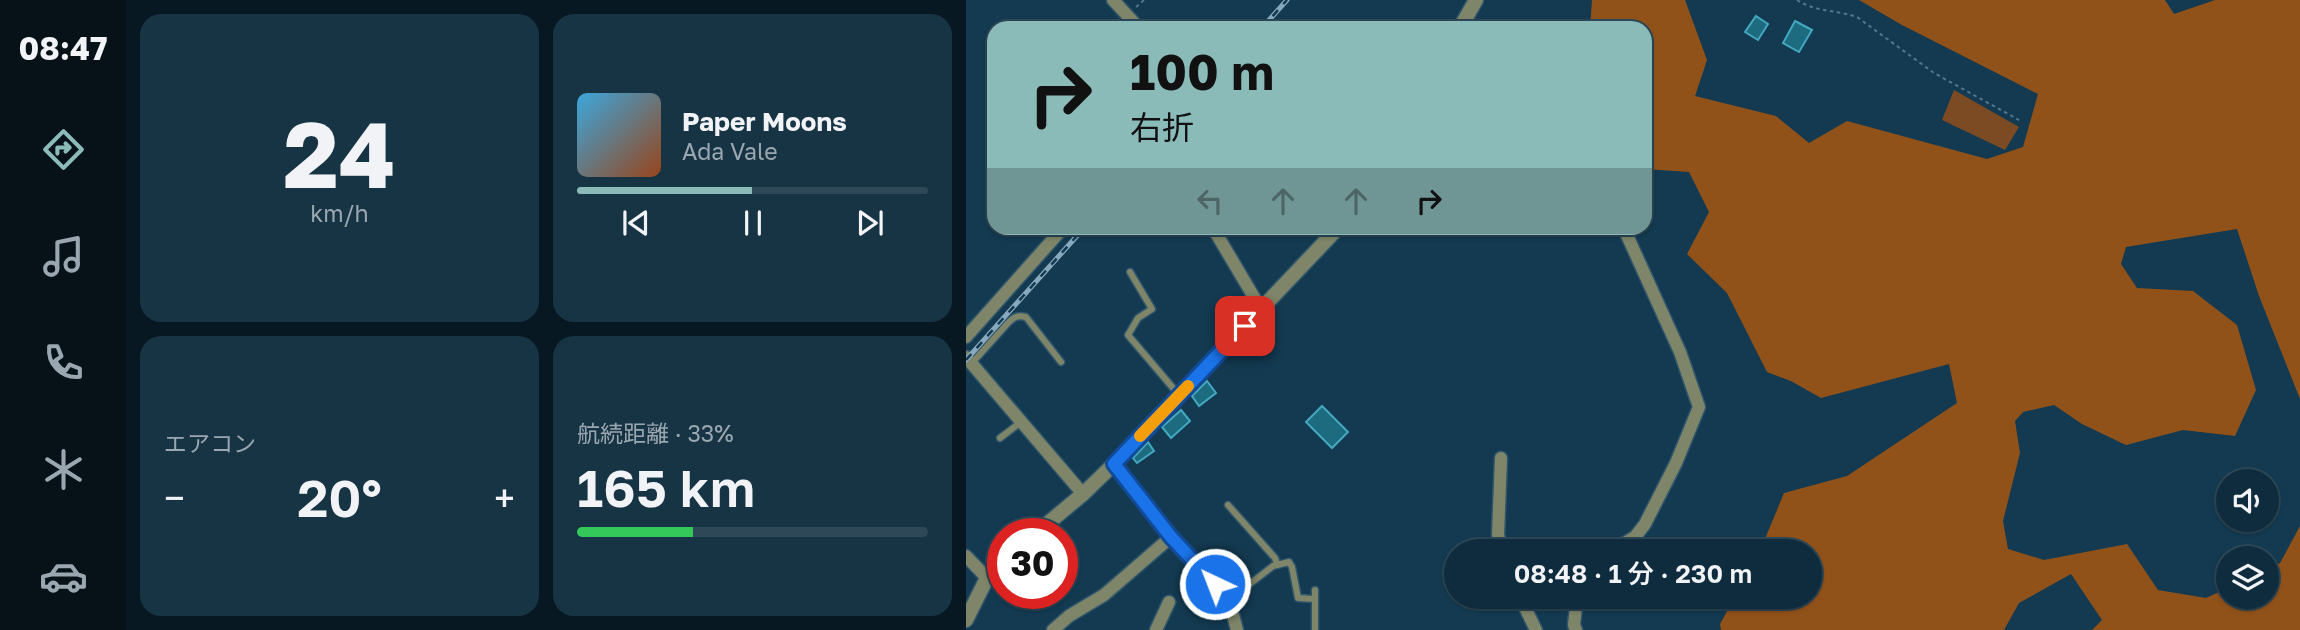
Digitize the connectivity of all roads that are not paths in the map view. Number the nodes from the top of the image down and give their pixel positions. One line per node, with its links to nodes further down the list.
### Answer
1 (1113, 0): 3 (street)
2 (1476, 0): 4 (street)
3 (1132, 21)
4 (1464, 21)
5 (1057, 235): 11 (street)
6 (1217, 235): 10 (street)
7 (1331, 235): 10 (street)
8 (1627, 235): 24 (street)
9 (1129, 272): 14 (lane)
10 (1261, 309): 14 (street)
11 (966, 337)
12 (969, 360): 13 (lane); 15 (street)
13 (1061, 362)
14 (1179, 395): 18 (street)
15 (1021, 421): 16 (lane); 19 (street)
16 (1000, 439)
17 (1501, 458): 23 (street)
18 (1114, 464): 19 (street); 22 (street)
19 (1083, 494): 21 (street)
20 (1228, 505): 26 (lane)
21 (1054, 518)
22 (1171, 537): 30 (street); 35 (street)
23 (1499, 539)
24 (1632, 539)
25 (966, 556): 27 (street)
26 (1277, 564): 29 (lane); 30 (lane)
27 (987, 578): 34 (street)
28 (1315, 590): 29 (lane)
29 (1315, 599): 38 (lane)
30 (1230, 600): 37 (street)
31 (1169, 602): 36 (street)
32 (1525, 609): 39 (street)
33 (1576, 609): 40 (street)
34 (966, 620)
35 (1053, 630)
36 (1156, 630)
37 (1237, 630)
38 (1315, 630)
39 (1535, 630)
40 (1576, 630)

